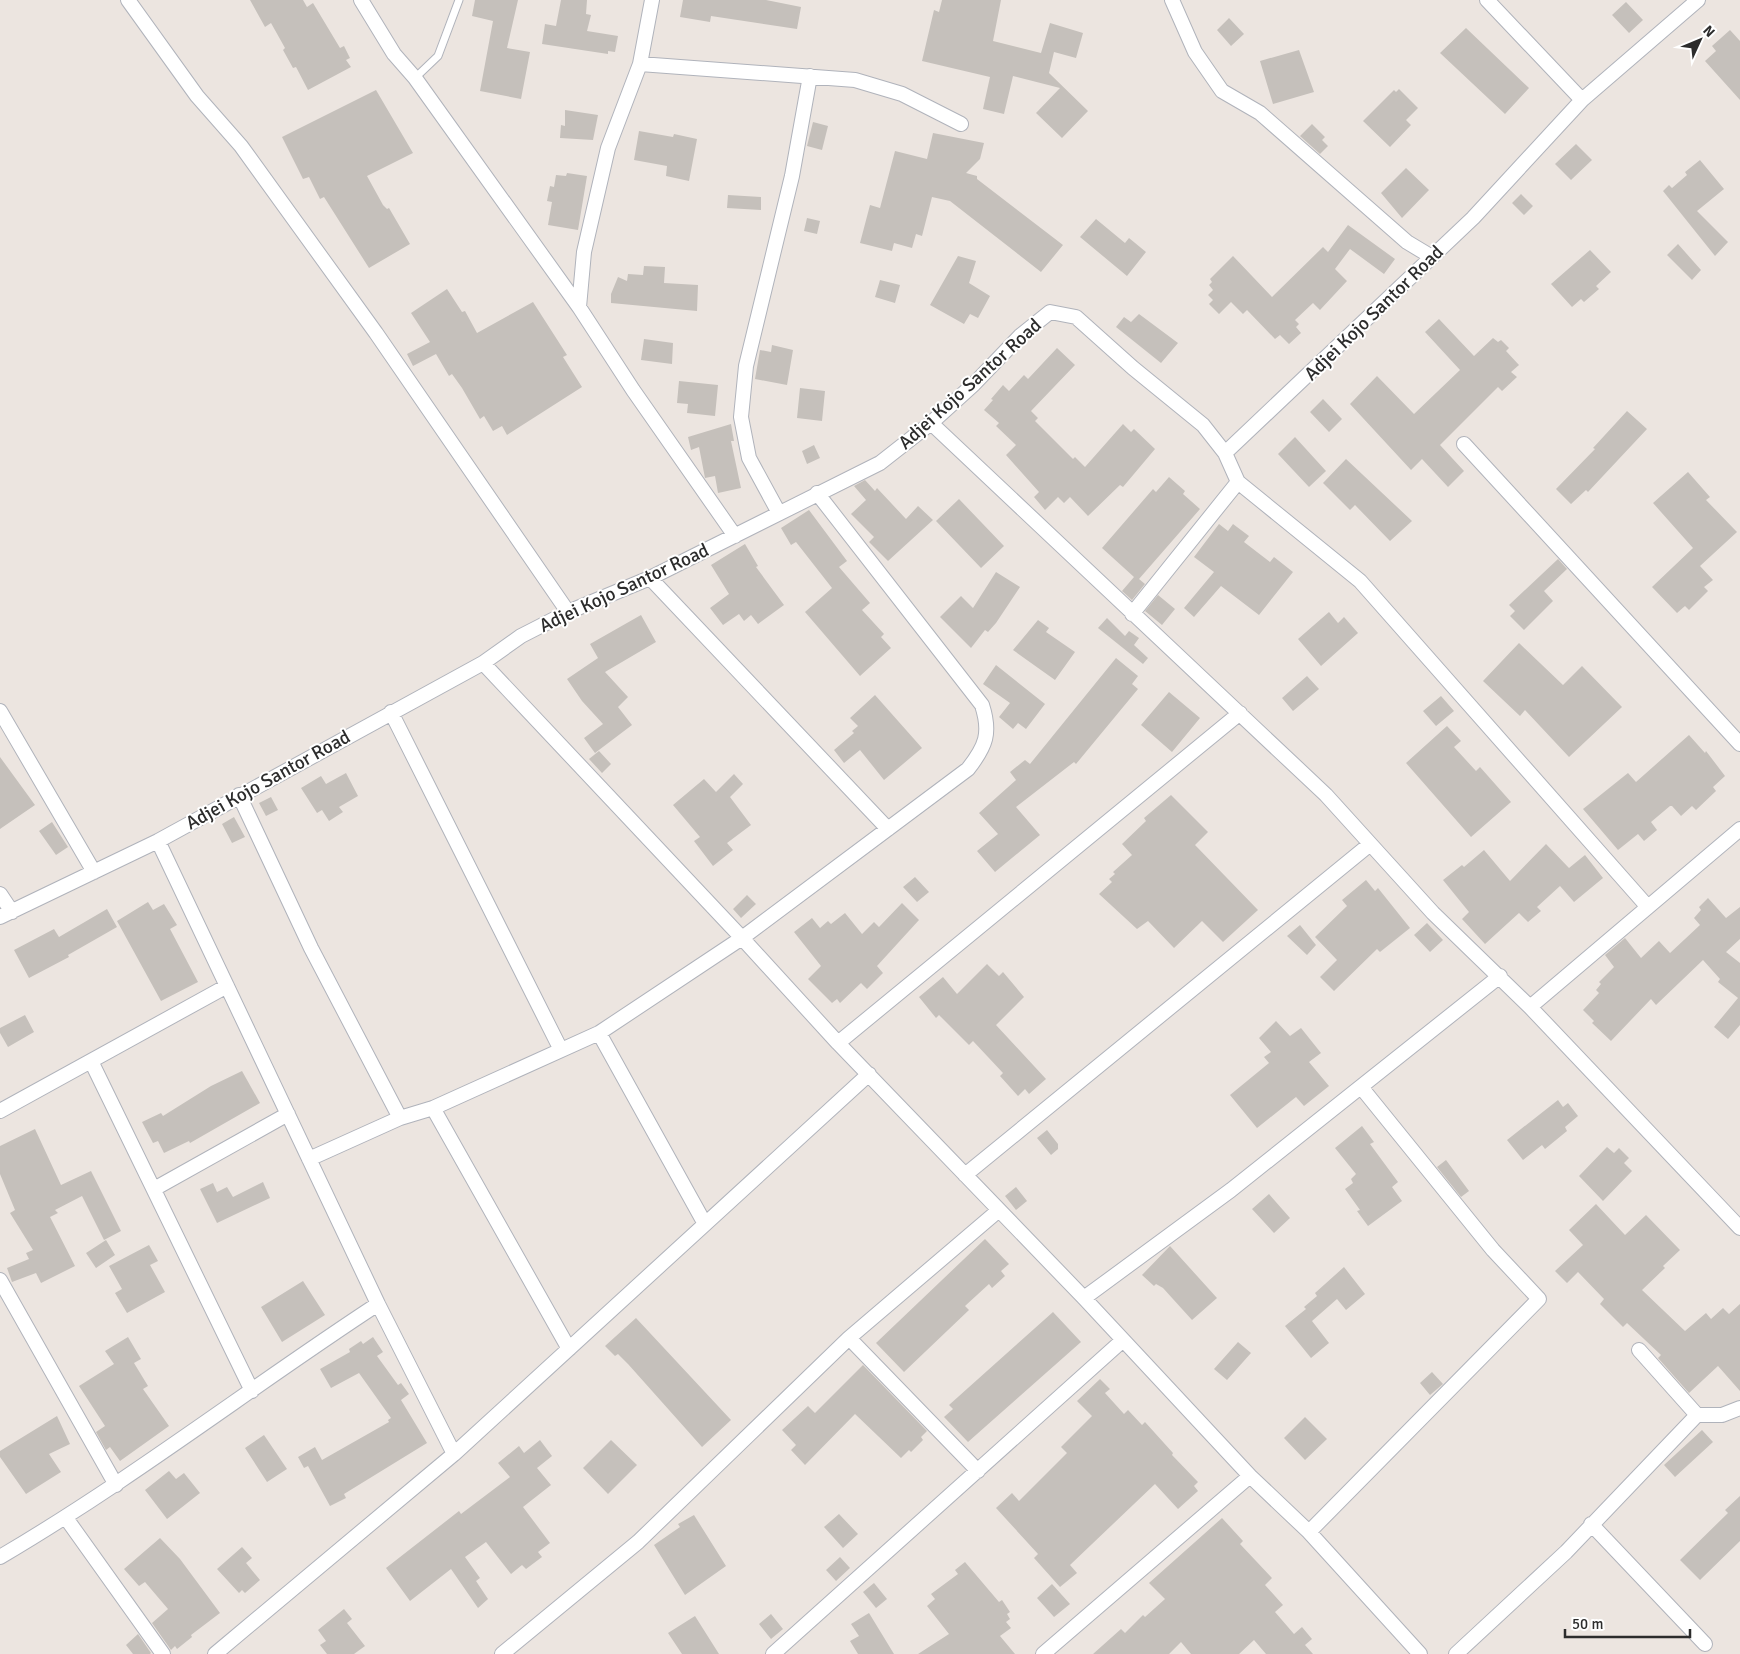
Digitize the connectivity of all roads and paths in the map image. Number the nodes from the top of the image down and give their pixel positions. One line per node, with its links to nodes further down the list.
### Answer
1 (128, 0): 23 (street)
2 (361, 0): 10 (street)
3 (459, 0): 10 (lane)
4 (652, 0): 8 (street)
5 (1172, 0): 13 (street)
6 (1487, 0): 11 (street)
7 (1698, 0): 11 (street, Adjei Kojo Santor Road)
8 (640, 64): 9 (street); 14 (street)
9 (810, 76): 12 (street); 20 (street)
10 (415, 78): 14 (street)
11 (1582, 100): 13 (street, Adjei Kojo Santor Road)
12 (961, 124)
13 (1432, 257): 17 (street, Adjei Kojo Santor Road)
14 (579, 307): 21 (street)
15 (931, 423): 17 (street, Adjei Kojo Santor Road); 19 (street, Adjei Kojo Santor Road); 24 (street)
16 (1464, 444): 29 (street)
17 (1225, 453): 18 (street)
18 (1238, 482): 24 (street); 37 (street)
19 (817, 493): 20 (street, Adjei Kojo Santor Road); 31 (street)
20 (779, 513): 21 (street, Adjei Kojo Santor Road)
21 (735, 536): 22 (street, Adjei Kojo Santor Road)
22 (650, 578): 23 (street, Adjei Kojo Santor Road); 31 (street)
23 (568, 612): 25 (street, Adjei Kojo Santor Road)
24 (1132, 614): 28 (street)
25 (483, 663): 27 (street, Adjei Kojo Santor Road); 39 (street)
26 (0, 712): 35 (street)
27 (391, 712): 30 (street, Adjei Kojo Santor Road); 45 (street)
28 (1240, 713): 34 (street); 44 (street)
29 (1740, 744)
30 (239, 795): 33 (street, Adjei Kojo Santor Road); 52 (street)
31 (888, 829): 39 (street)
32 (1740, 829): 37 (street)
33 (158, 840): 35 (street, Adjei Kojo Santor Road); 41 (street)
34 (1369, 845): 40 (street); 54 (street)
35 (94, 872): 38 (street, Adjei Kojo Santor Road)
36 (0, 894): 38 (street)
37 (1647, 906): 42 (street)
38 (6, 914)
39 (742, 938): 43 (street); 44 (street)
40 (1500, 976): 42 (street); 48 (street)
41 (227, 986): 46 (street); 51 (street)
42 (1530, 1007): 58 (street)
43 (598, 1033): 45 (street); 57 (street)
44 (838, 1043): 47 (street)
45 (561, 1050): 49 (street)
46 (91, 1061): 50 (street); 55 (street)
47 (869, 1074): 54 (street); 57 (street)
48 (1361, 1087): 60 (street); 75 (street)
49 (433, 1108): 52 (street); 64 (street)
50 (0, 1111)
51 (288, 1114): 53 (street); 55 (street)
52 (400, 1118): 53 (street)
53 (309, 1159): 61 (street)
54 (965, 1175): 56 (street)
55 (154, 1189): 66 (street)
56 (999, 1210): 60 (street); 62 (street)
57 (706, 1224): 64 (street)
58 (1740, 1228)
59 (0, 1280): 72 (street)
60 (1084, 1298): 63 (street)
61 (378, 1304): 66 (street); 69 (street)
62 (849, 1338): 70 (street); 80 (street)
63 (1124, 1340): 70 (street); 71 (street)
64 (569, 1349): 69 (street)
65 (1639, 1350): 68 (street)
66 (252, 1391): 72 (street)
67 (1740, 1408): 68 (street)
68 (1697, 1414): 74 (street)
69 (454, 1454): 79 (street)
70 (978, 1471): 81 (street)
71 (1250, 1476): 75 (street); 82 (street)
72 (116, 1485): 73 (street)
73 (66, 1518): 76 (street); 78 (street)
74 (1591, 1524): 77 (street); 84 (street)
75 (1308, 1532): 83 (street)
76 (0, 1557)
77 (1705, 1644)
78 (163, 1654)
79 (215, 1654)
80 (502, 1654)
81 (773, 1654)
82 (1043, 1654)
83 (1420, 1654)
84 (1456, 1654)

